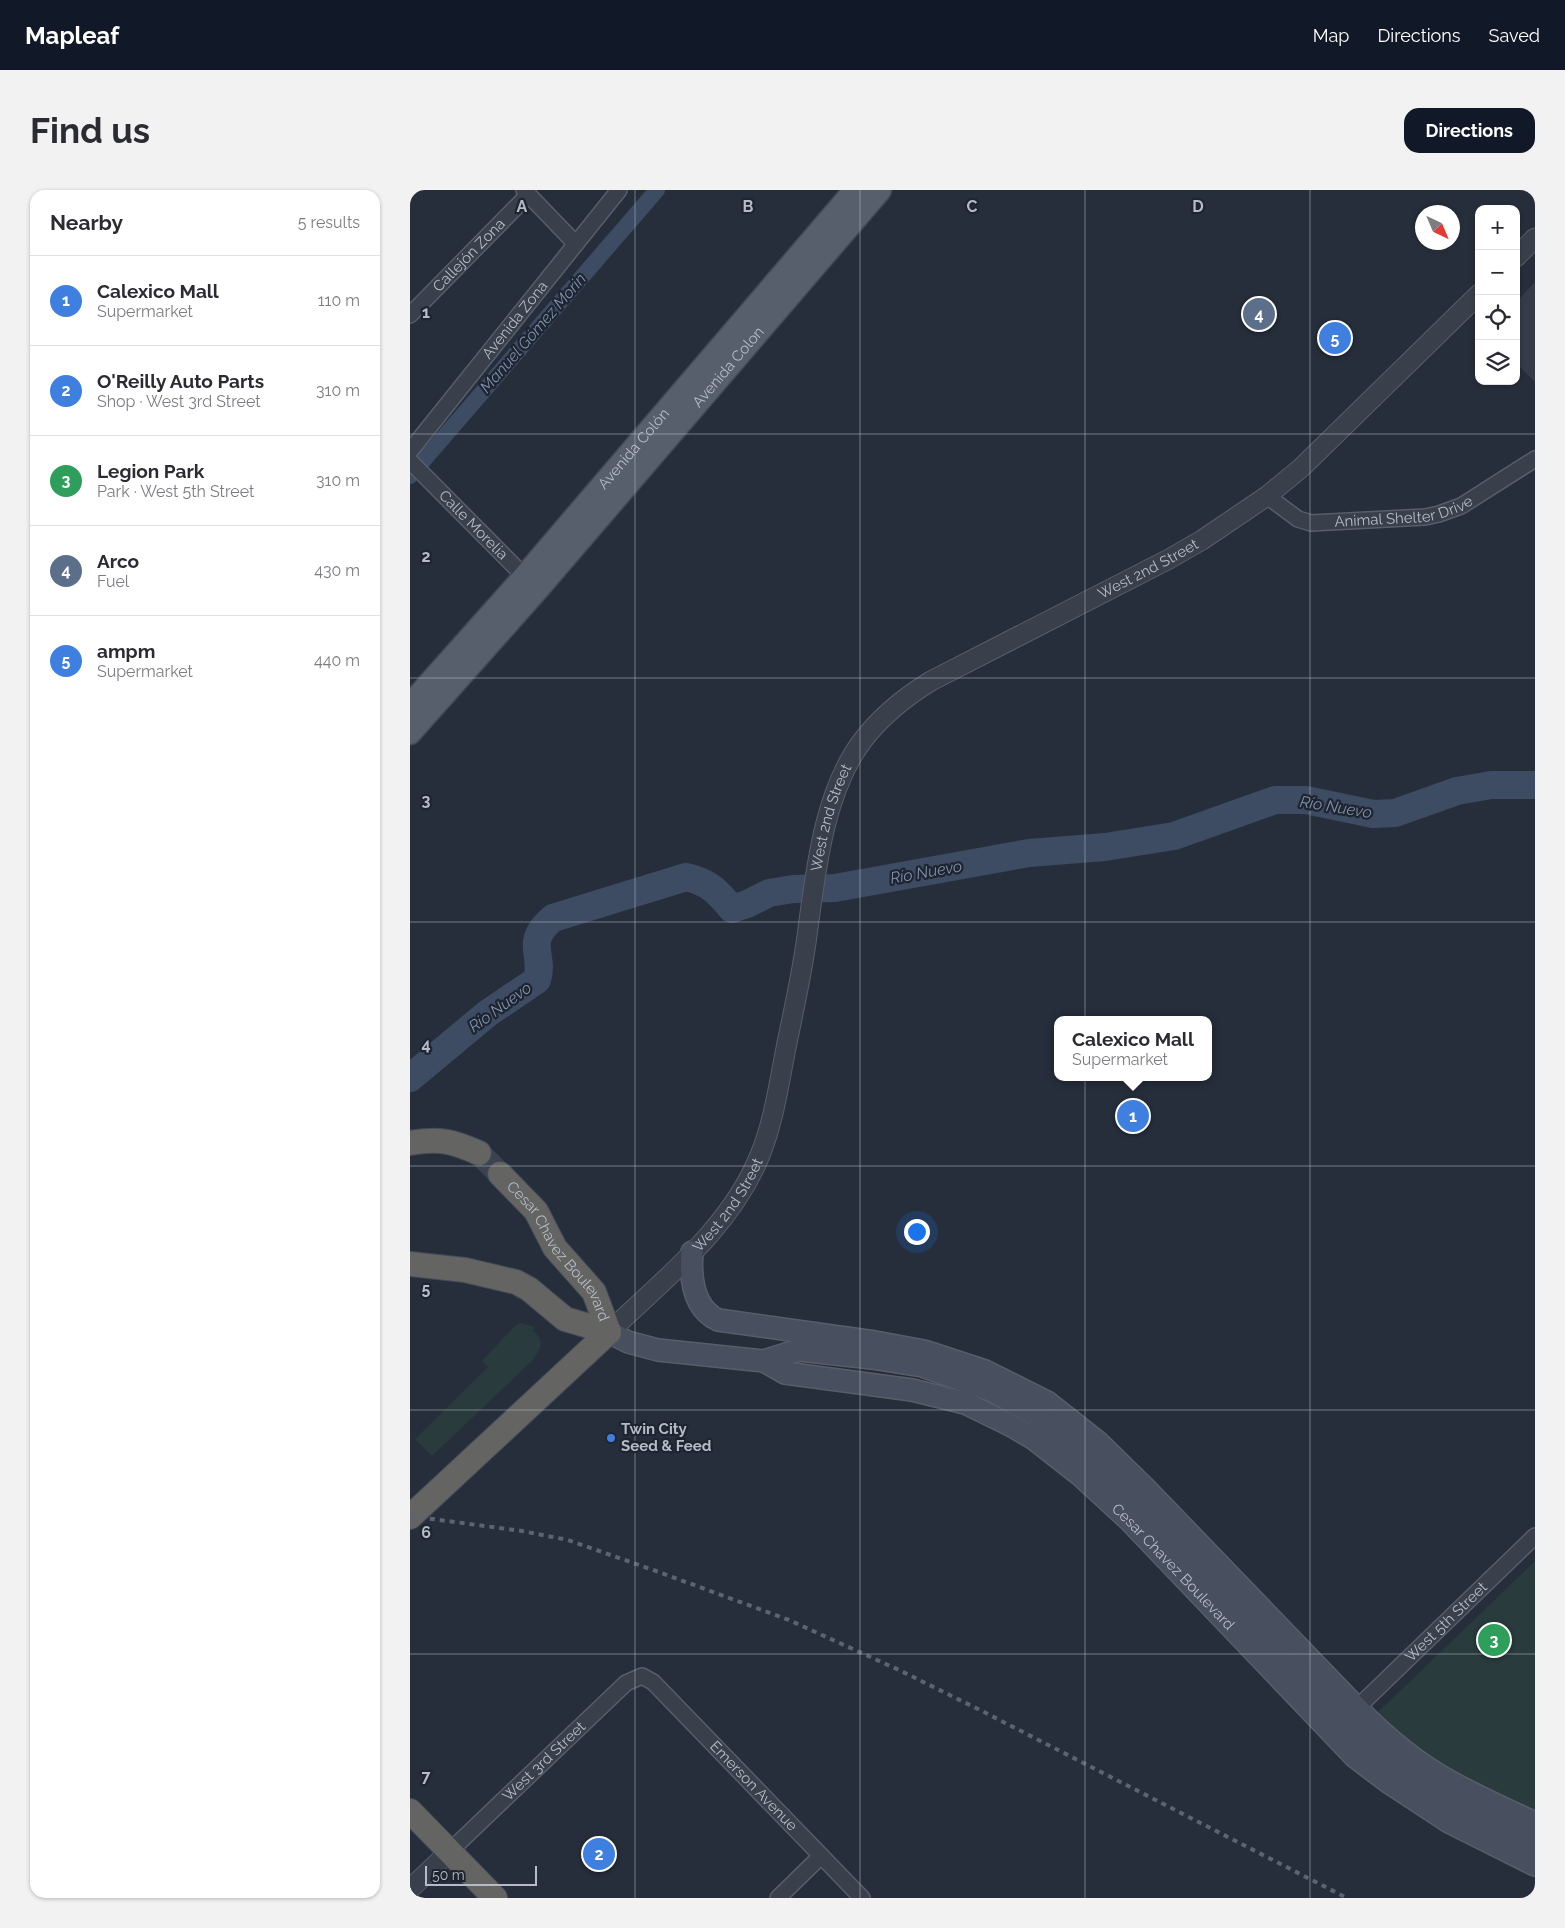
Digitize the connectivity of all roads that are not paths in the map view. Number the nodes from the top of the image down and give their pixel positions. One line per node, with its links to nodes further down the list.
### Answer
1 (619, 190): 6 (street, Avenida Zona)
2 (855, 190): 14 (main road, Avenida Colón)
3 (880, 190): 14 (main road, Avenida Colon)
4 (526, 192): 6 (street); 9 (street, Callejón Zona)
5 (1535, 238): 7 (street)
6 (575, 244): 10 (street, Avenida Zona)
7 (1520, 253)
8 (1478, 295): 13 (street, West 2nd Street)
9 (410, 315)
10 (410, 451)
11 (1535, 459): 13 (street, Animal Shelter Drive)
12 (410, 461): 14 (street, Calle Morelia)
13 (1267, 496): 20 (street, West 2nd Street)
14 (531, 583): 15 (main road, Avenida Colón); 16 (main road, Avenida Colón)
15 (410, 705)
16 (410, 733)
17 (410, 1143): 18 (highway)
18 (479, 1153)
19 (500, 1174): 22 (highway, Cesar Chavez Boulevard)
20 (692, 1252): 22 (street, West 2nd Street); 27 (main road)
21 (410, 1264): 22 (highway, Cesar Chavez Boulevard)
22 (608, 1332): 23 (main road, Cesar Chavez Boulevard); 24 (highway, West 2nd Street)
23 (764, 1361): 30 (main road, Cesar Chavez Boulevard); 33 (main road, Cesar Chavez Boulevard)
24 (410, 1518)
25 (1535, 1536): 27 (street, West 5th Street)
26 (642, 1676): 31 (street, West 3rd Street); 32 (street, Emerson Avenue)
27 (1357, 1708): 29 (main road)
28 (410, 1811): 31 (highway)
29 (1535, 1823)
30 (1535, 1843)
31 (450, 1851): 34 (street); 35 (highway)
32 (821, 1856): 36 (street); 37 (street, Emerson Avenue)
33 (1535, 1865)
34 (410, 1889)
35 (495, 1898)
36 (778, 1898)
37 (862, 1898)

